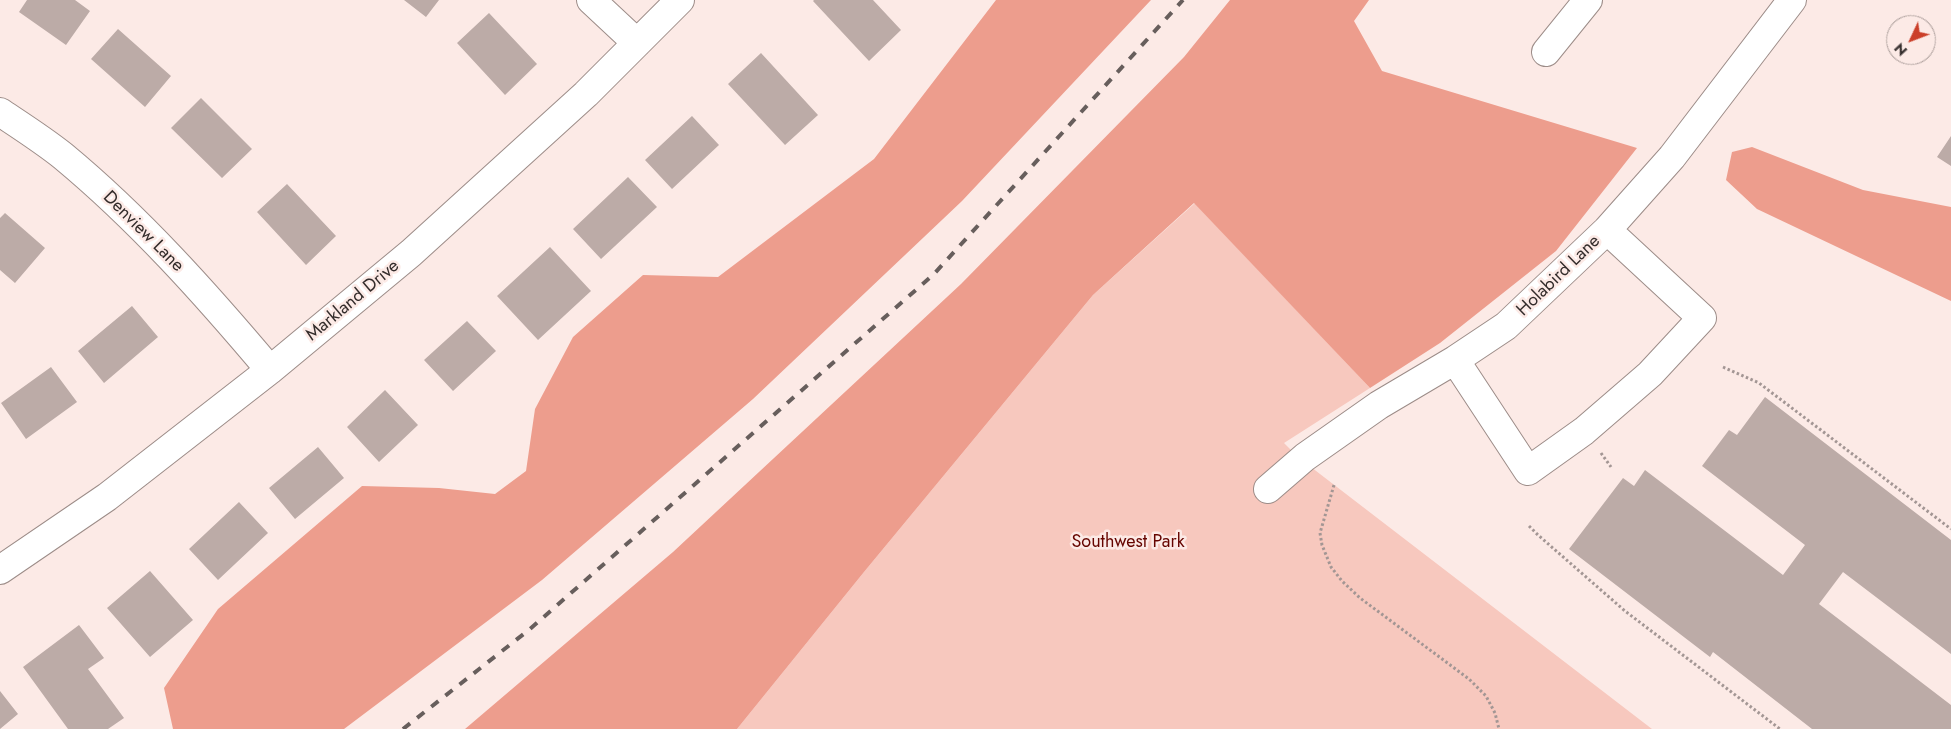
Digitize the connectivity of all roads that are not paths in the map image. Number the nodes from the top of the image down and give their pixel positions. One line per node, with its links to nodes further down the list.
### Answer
1 (591, 0): 5 (street)
2 (680, 0): 5 (street, Markland Drive)
3 (1588, 0): 6 (street)
4 (1792, 0): 8 (street, Holabird Lane)
5 (637, 43): 10 (street, Markland Drive)
6 (1546, 52)
7 (0, 112): 10 (street, Denview Lane)
8 (1607, 230): 9 (street, Holabird Lane); 9 (street)
9 (1455, 360): 11 (street, Holabird Lane)
10 (270, 370): 12 (street, Markland Drive)
11 (1268, 489)
12 (0, 570)

